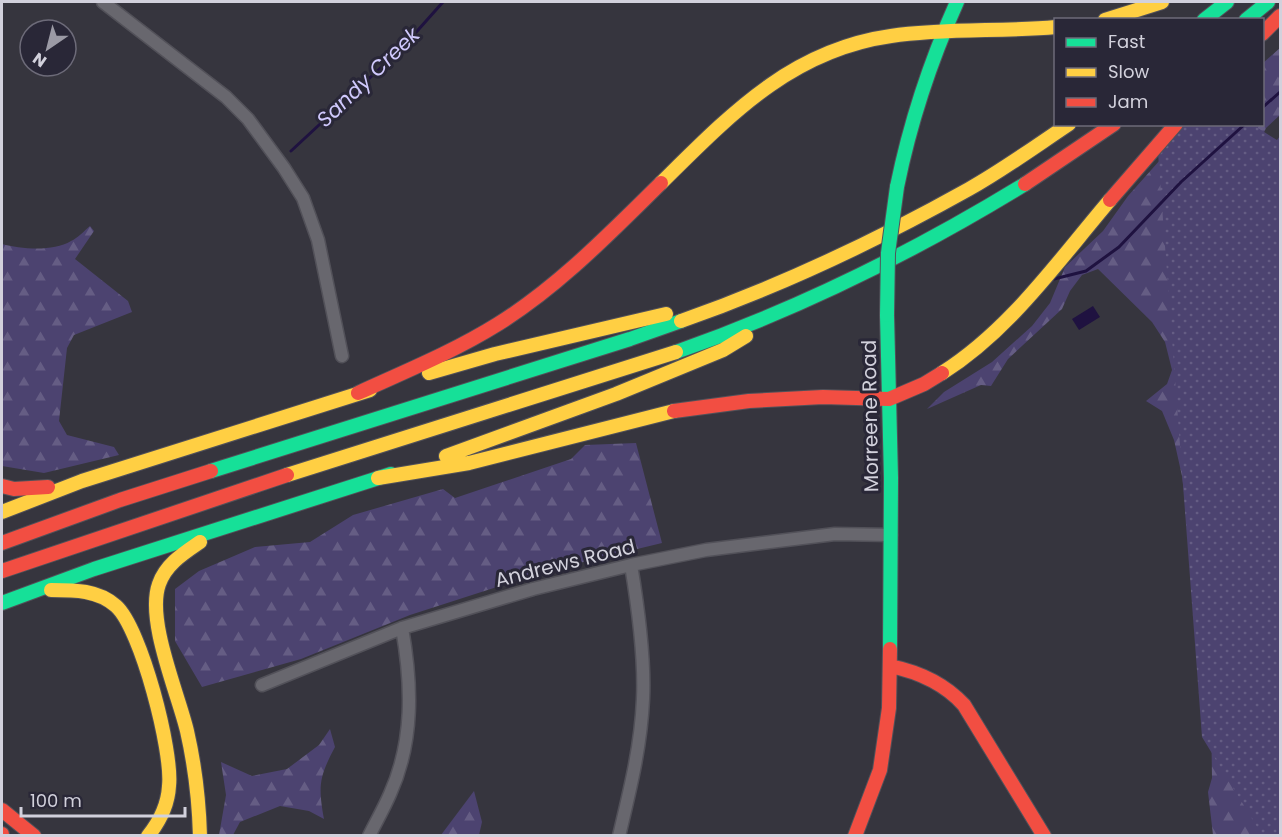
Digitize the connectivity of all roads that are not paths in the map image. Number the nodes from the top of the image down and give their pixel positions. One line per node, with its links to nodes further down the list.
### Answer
1 (103, 2): 18 (street)
2 (957, 2): 11 (main road, Morreene Road)
3 (1162, 2): 7 (main road)
4 (1227, 2): 8 (main road)
5 (1268, 2): 9 (main road)
6 (1281, 16): 12 (main road)
7 (1111, 18)
8 (1207, 18)
9 (1248, 18)
10 (1054, 27): 11 (main road)
11 (942, 32): 19 (main road); 20 (main road, Morreene Road, bridge)
12 (1264, 33)
13 (1066, 126): 16 (main road)
14 (1111, 126): 17 (main road)
15 (1174, 126): 20 (main road)
16 (743, 299): 19 (main road); 27 (main road)
17 (788, 309): 21 (main road); 29 (main road)
18 (342, 356)
19 (358, 393): 22 (main road)
20 (889, 399): 21 (main road); 26 (main road, Morreene Road)
21 (378, 478): 25 (main road)
22 (82, 481): 23 (main road); 24 (main road)
23 (2, 486)
24 (2, 512)
25 (221, 528): 30 (main road); 38 (main road)
26 (891, 535): 28 (street, Andrews Road); 33 (main road, Morreene Road)
27 (2, 543)
28 (631, 565): 32 (street, Andrews Road); 40 (street)
29 (2, 571)
30 (30, 592): 31 (main road); 37 (main road)
31 (2, 603)
32 (402, 628): 34 (street, Andrews Road); 39 (street)
33 (890, 666): 41 (main road, Morreene Road); 42 (main road)
34 (262, 685)
35 (2, 810): 36 (main road)
36 (34, 836)
37 (148, 836)
38 (200, 836)
39 (369, 836)
40 (619, 836)
41 (855, 836)
42 (1044, 836)

